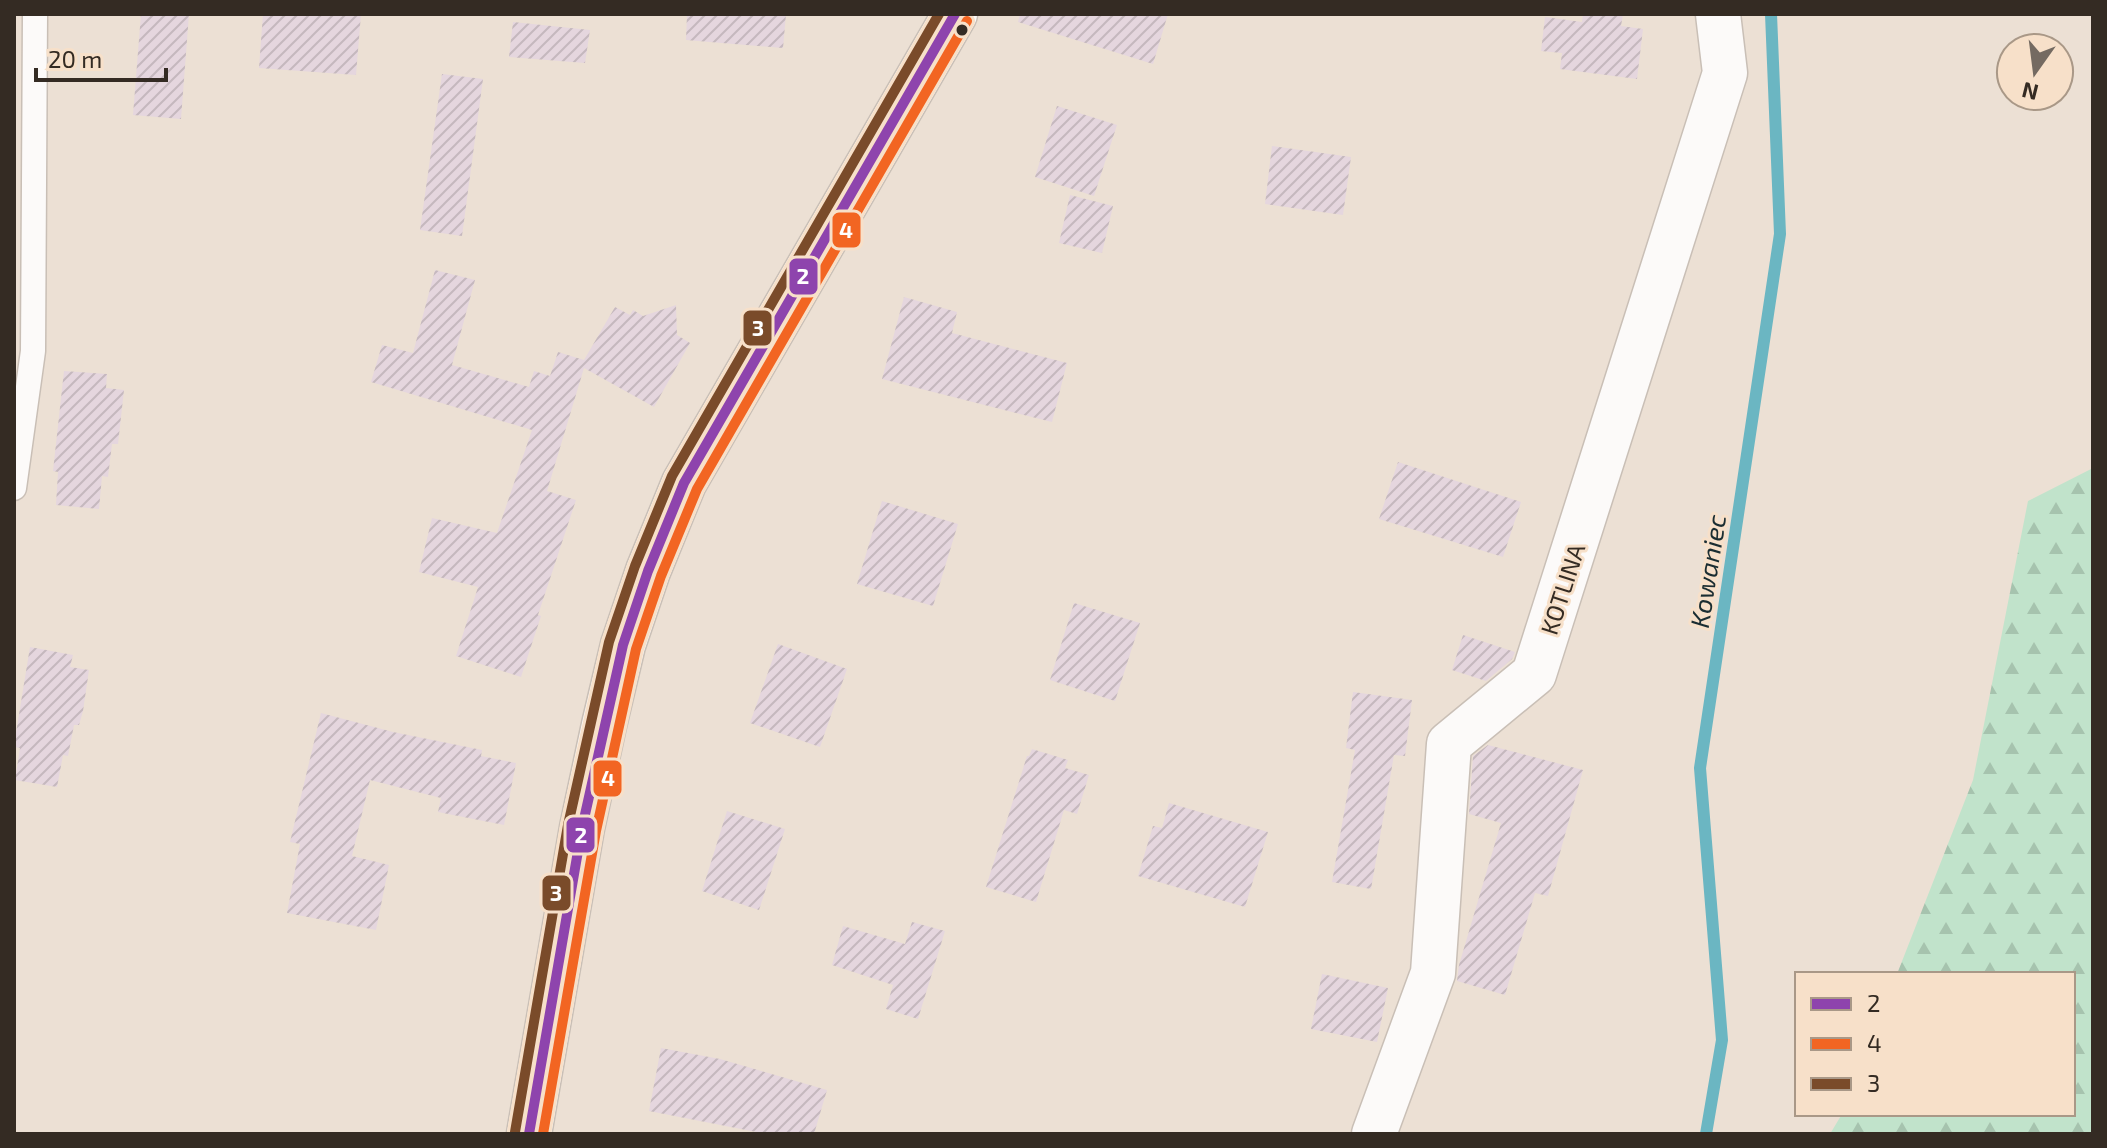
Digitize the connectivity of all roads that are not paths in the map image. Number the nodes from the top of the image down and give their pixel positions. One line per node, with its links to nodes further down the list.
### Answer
1 (35, 14): 4 (lane)
2 (955, 14): 5 (street)
3 (1718, 14): 6 (street, KOTLINA)
4 (14, 488)
5 (529, 1134)
6 (1374, 1134)

